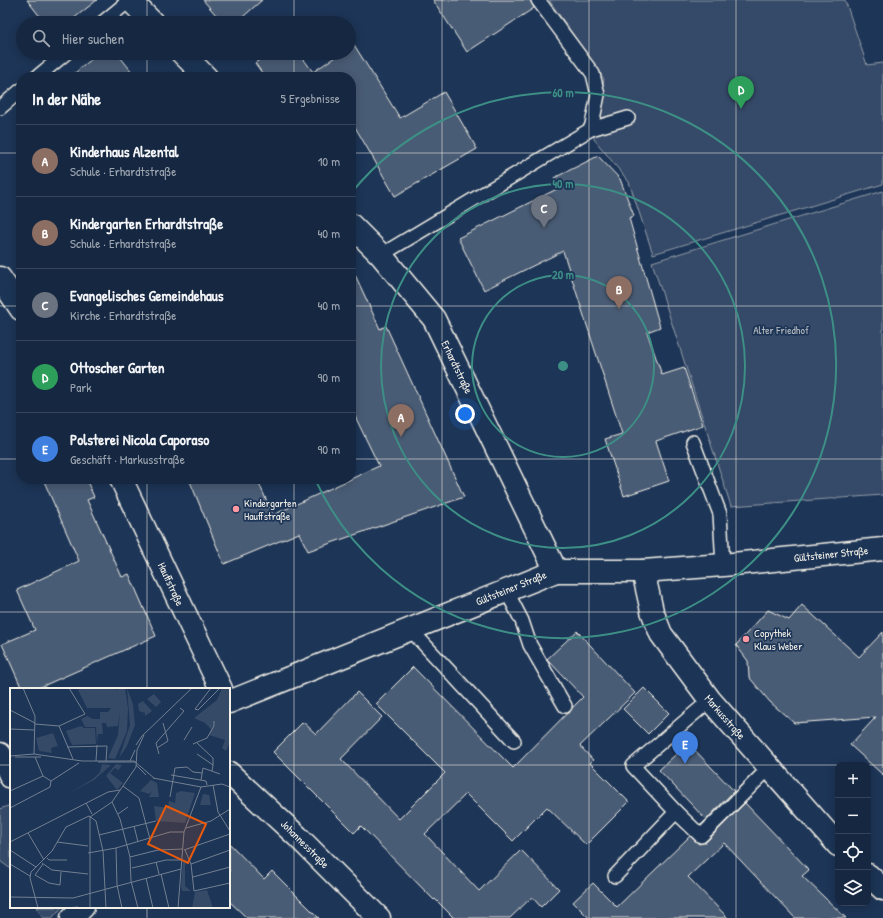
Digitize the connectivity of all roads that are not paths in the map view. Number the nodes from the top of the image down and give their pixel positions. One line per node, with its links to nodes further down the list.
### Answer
1 (130, 0): 3 (lane); 4 (street)
2 (538, 0): 12 (lane)
3 (111, 16)
4 (146, 16)
5 (58, 60): 7 (lane)
6 (189, 60): 8 (street)
7 (43, 72)
8 (201, 72)
9 (16, 94): 10 (lane)
10 (0, 108)
11 (628, 118): 12 (lane)
12 (591, 128): 14 (lane)
13 (356, 230): 14 (street, Erhardtstraße)
14 (380, 255): 21 (street, Erhardtstraße)
15 (0, 278): 16 (street)
16 (16, 302)
17 (693, 442): 20 (lane)
18 (123, 484): 25 (street, Hauffstraße)
19 (883, 549): 20 (street, Gültsteiner Straße)
20 (723, 565): 22 (street, Gültsteiner Straße)
21 (556, 570): 22 (street, Gültsteiner Straße); 23 (street, Gültsteiner Straße)
22 (643, 571): 26 (street, Markusstraße)
23 (506, 590): 24 (street, Gültsteiner Straße); 28 (lane)
24 (410, 630): 27 (street, Gültsteiner Straße); 29 (lane)
25 (221, 688)
26 (710, 700): 31 (street, Markusstraße); 36 (lane)
27 (230, 702)
28 (565, 706)
29 (514, 741)
30 (0, 754): 33 (street)
31 (770, 767): 36 (lane); 37 (street, Markusstraße)
32 (230, 774): 43 (street, Johannesstraße)
33 (10, 775)
34 (10, 781): 35 (street)
35 (0, 785)
36 (676, 812): 38 (lane)
37 (835, 842)
38 (615, 876)
39 (871, 878): 40 (street)
40 (883, 889)
41 (82, 908): 42 (street)
42 (72, 918)
43 (379, 918)

